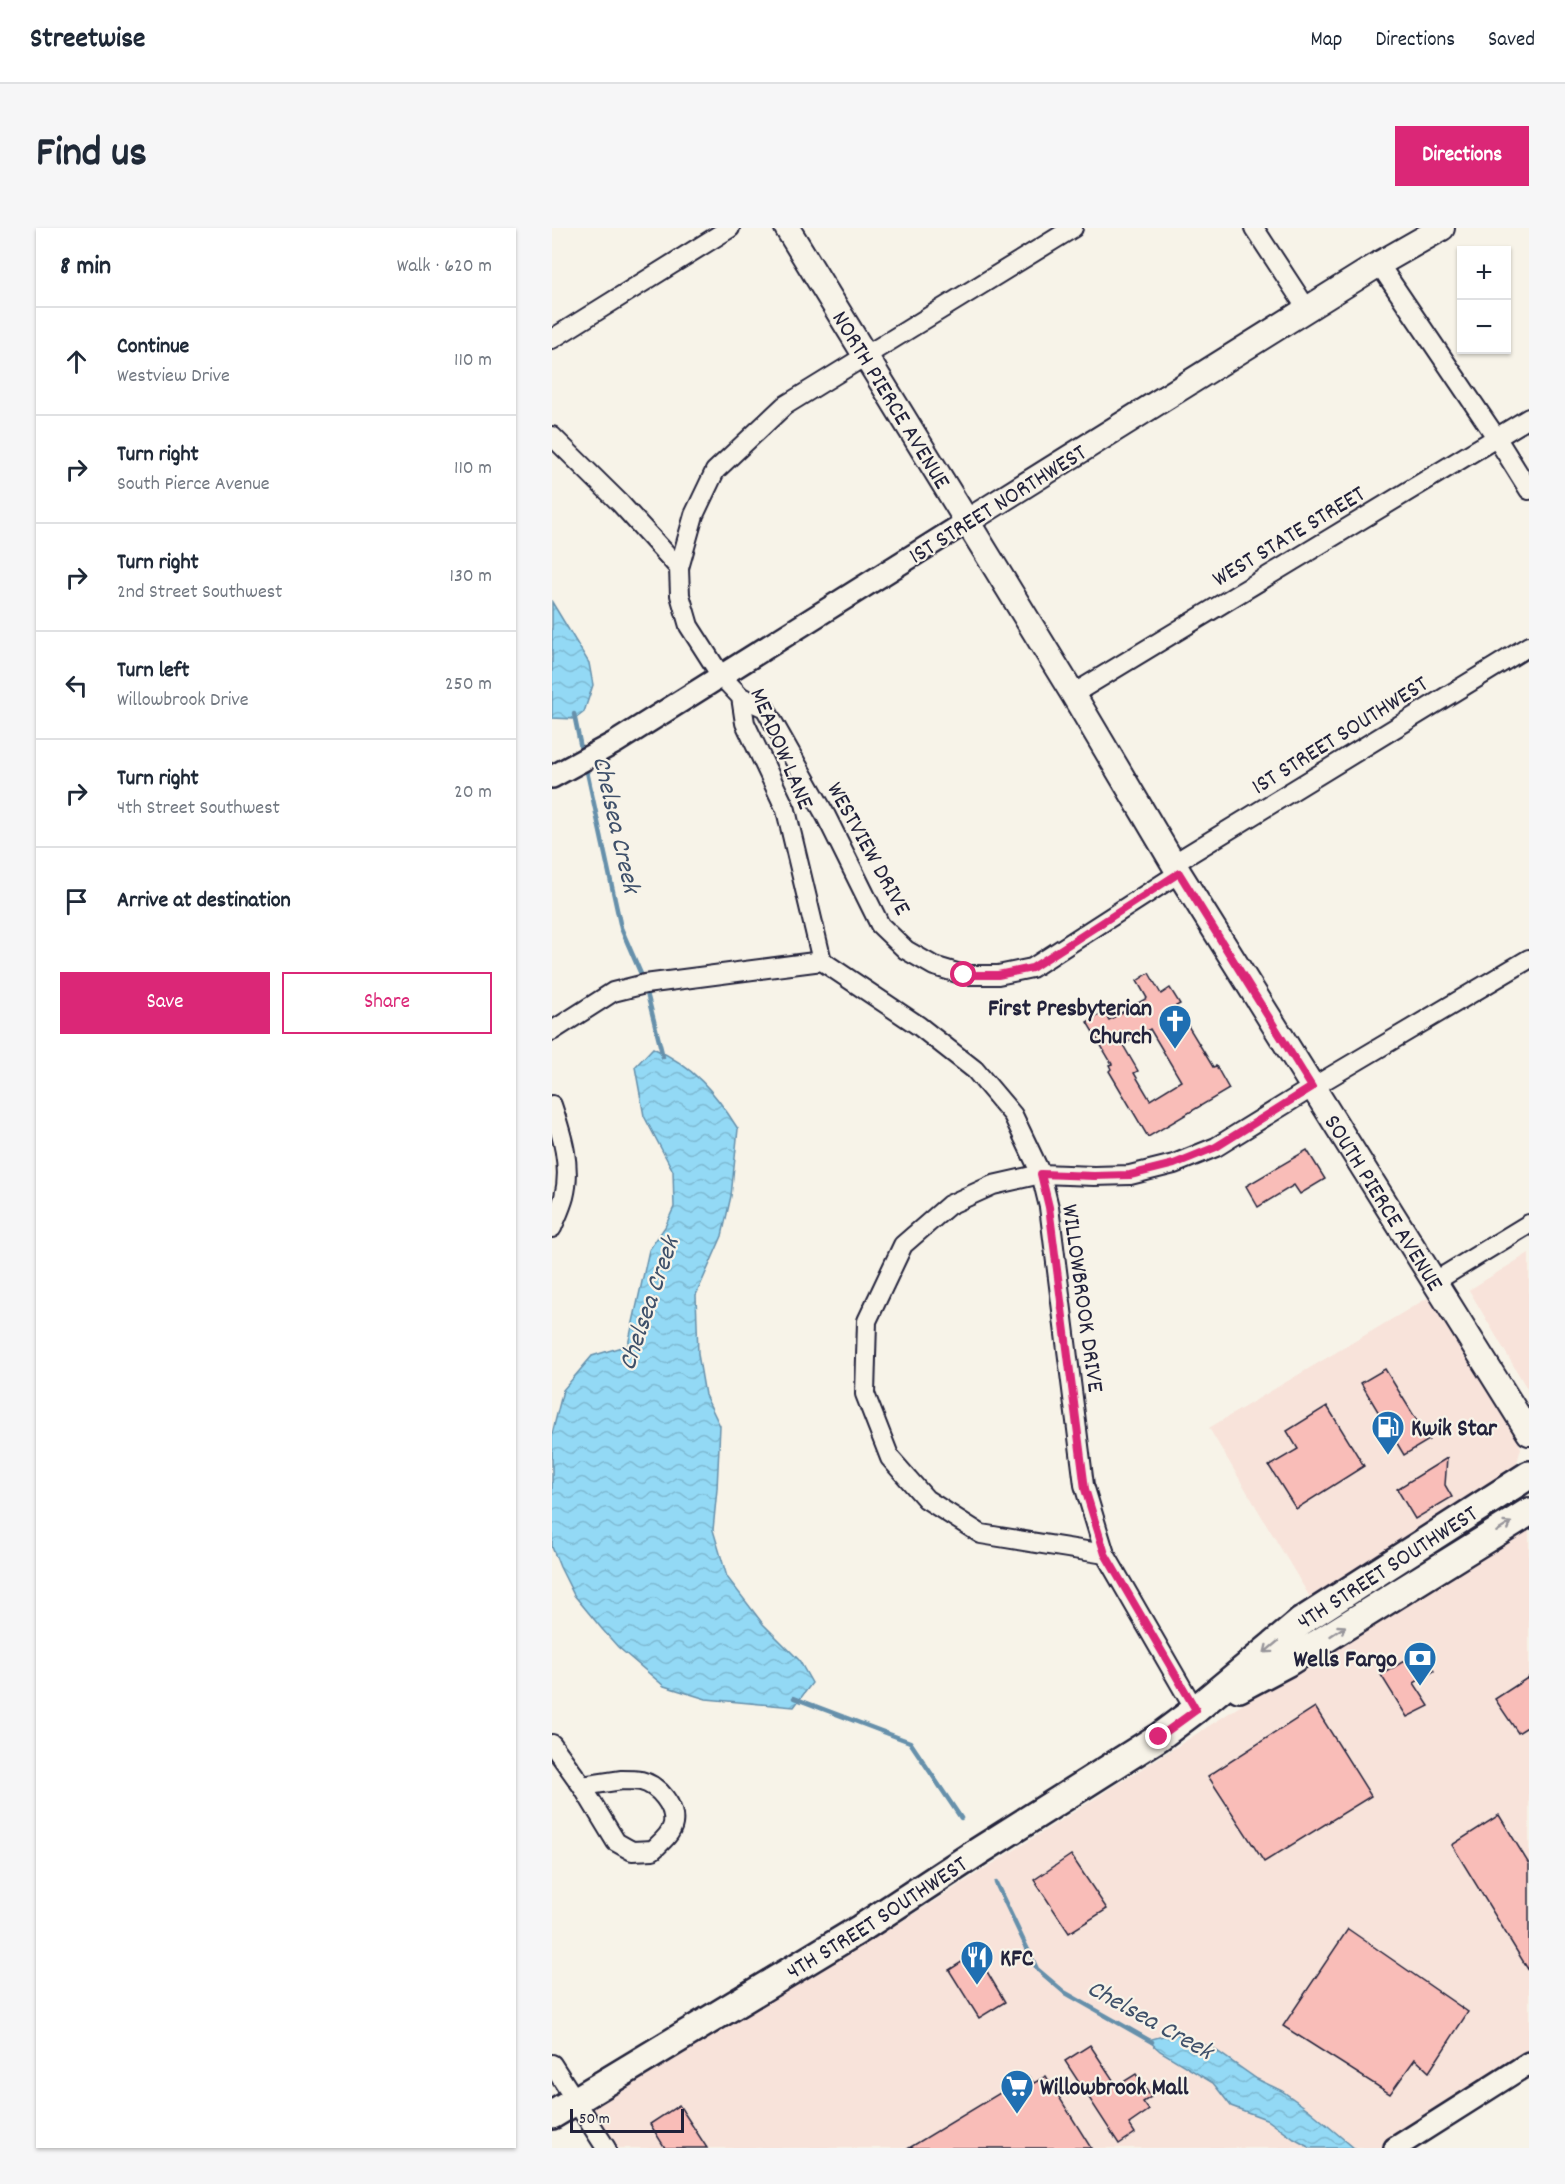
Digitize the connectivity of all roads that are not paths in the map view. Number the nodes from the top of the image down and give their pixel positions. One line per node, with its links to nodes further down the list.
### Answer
1 (730, 228): 8 (street)
2 (787, 228): 9 (main road, NORTH PIERCE AVENUE)
3 (1073, 228): 9 (street, MEADOW LANE)
4 (1254, 228): 7 (street)
5 (1442, 228): 6 (main road, 1ST STREET NORTHWEST)
6 (1379, 264): 7 (main road, 1ST STREET NORTHWEST); 12 (street)
7 (1307, 309): 14 (main road, 1ST STREET NORTHWEST)
8 (552, 339)
9 (866, 357): 14 (main road, NORTH PIERCE AVENUE); 15 (street, MEADOW LANE)
10 (1529, 417): 12 (street, WEST STATE STREET)
11 (552, 436): 15 (street)
12 (1496, 437): 13 (street); 18 (street, WEST STATE STREET)
13 (1529, 490)
14 (968, 521): 17 (street, 1ST STREET NORTHWEST); 18 (main road, NORTH PIERCE AVENUE)
15 (679, 568): 17 (street, MEADOW LANE)
16 (1529, 646): 21 (street, 1ST STREET SOUTHWEST)
17 (721, 676): 19 (street, MEADOW LANE); 20 (street, 1ST STREET NORTHWEST)
18 (1073, 694): 21 (main road, SOUTH PIERCE AVENUE)
19 (741, 697): 21 (street, WESTVIEW DRIVE); 23 (street, MEADOW LANE)
20 (552, 777)
21 (1176, 868): 25 (main road, SOUTH PIERCE AVENUE)
22 (1529, 959): 25 (street)
23 (822, 961): 24 (street); 27 (street, WILLOWBROOK DRIVE)
24 (552, 1031)
25 (1312, 1087): 27 (street); 30 (main road, SOUTH PIERCE AVENUE)
26 (552, 1105): 29 (street)
27 (1041, 1174): 34 (street, WILLOWBROOK DRIVE); 34 (street)
28 (1529, 1224): 30 (street)
29 (552, 1228)
30 (1434, 1282): 31 (main road, SOUTH PIERCE AVENUE)
31 (1529, 1433)
32 (1529, 1475): 35 (main road, 4TH STREET SOUTHWEST, one-way to 35)
33 (1529, 1512): 35 (main road, 4TH STREET SOUTHWEST, one-way to 33)
34 (1105, 1554): 35 (street, WILLOWBROOK DRIVE)
35 (1196, 1710): 40 (main road, 4TH STREET SOUTHWEST)
36 (552, 1744): 37 (street)
37 (582, 1786): 37 (street)
38 (1529, 2063): 43 (street)
39 (552, 2064): 40 (street)
40 (576, 2101): 41 (main road, 4TH STREET SOUTHWEST); 42 (street)
41 (552, 2115)
42 (606, 2148)
43 (1395, 2148)

